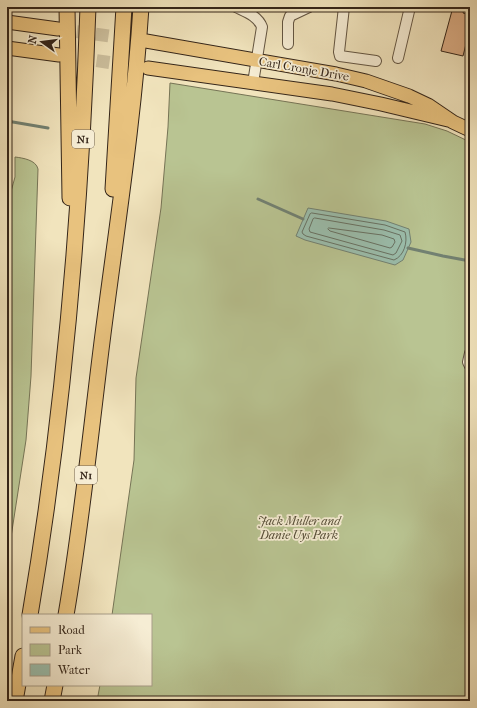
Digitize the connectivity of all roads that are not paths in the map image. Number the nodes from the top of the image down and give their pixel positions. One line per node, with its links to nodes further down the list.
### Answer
1 (67, 7): 22 (highway)
2 (88, 7): 22 (highway, N1)
3 (124, 7): 23 (highway, N1)
4 (141, 7): 23 (highway)
5 (236, 7): 16 (street)
6 (309, 7): 12 (street)
7 (344, 7): 17 (street)
8 (410, 7): 15 (street)
9 (7, 22): 10 (main road)
10 (58, 29)
11 (146, 41): 16 (main road, Carl Cronje Drive)
12 (288, 44)
13 (7, 48): 14 (main road)
14 (59, 55)
15 (398, 58)
16 (257, 60): 19 (street); 20 (main road, Carl Cronje Drive)
17 (376, 61)
18 (148, 68): 19 (main road, Carl Cronje Drive)
19 (253, 83): 20 (main road, Carl Cronje Drive)
20 (453, 122): 21 (main road, Carl Cronje Drive)
21 (470, 130)
22 (73, 271): 26 (highway, N1)
23 (103, 334): 27 (highway, N1)
24 (470, 353): 25 (street)
25 (470, 366)
26 (30, 614)
27 (66, 614)
28 (22, 662): 30 (highway)
29 (55, 686): 31 (highway)
30 (15, 701)
31 (52, 701)

